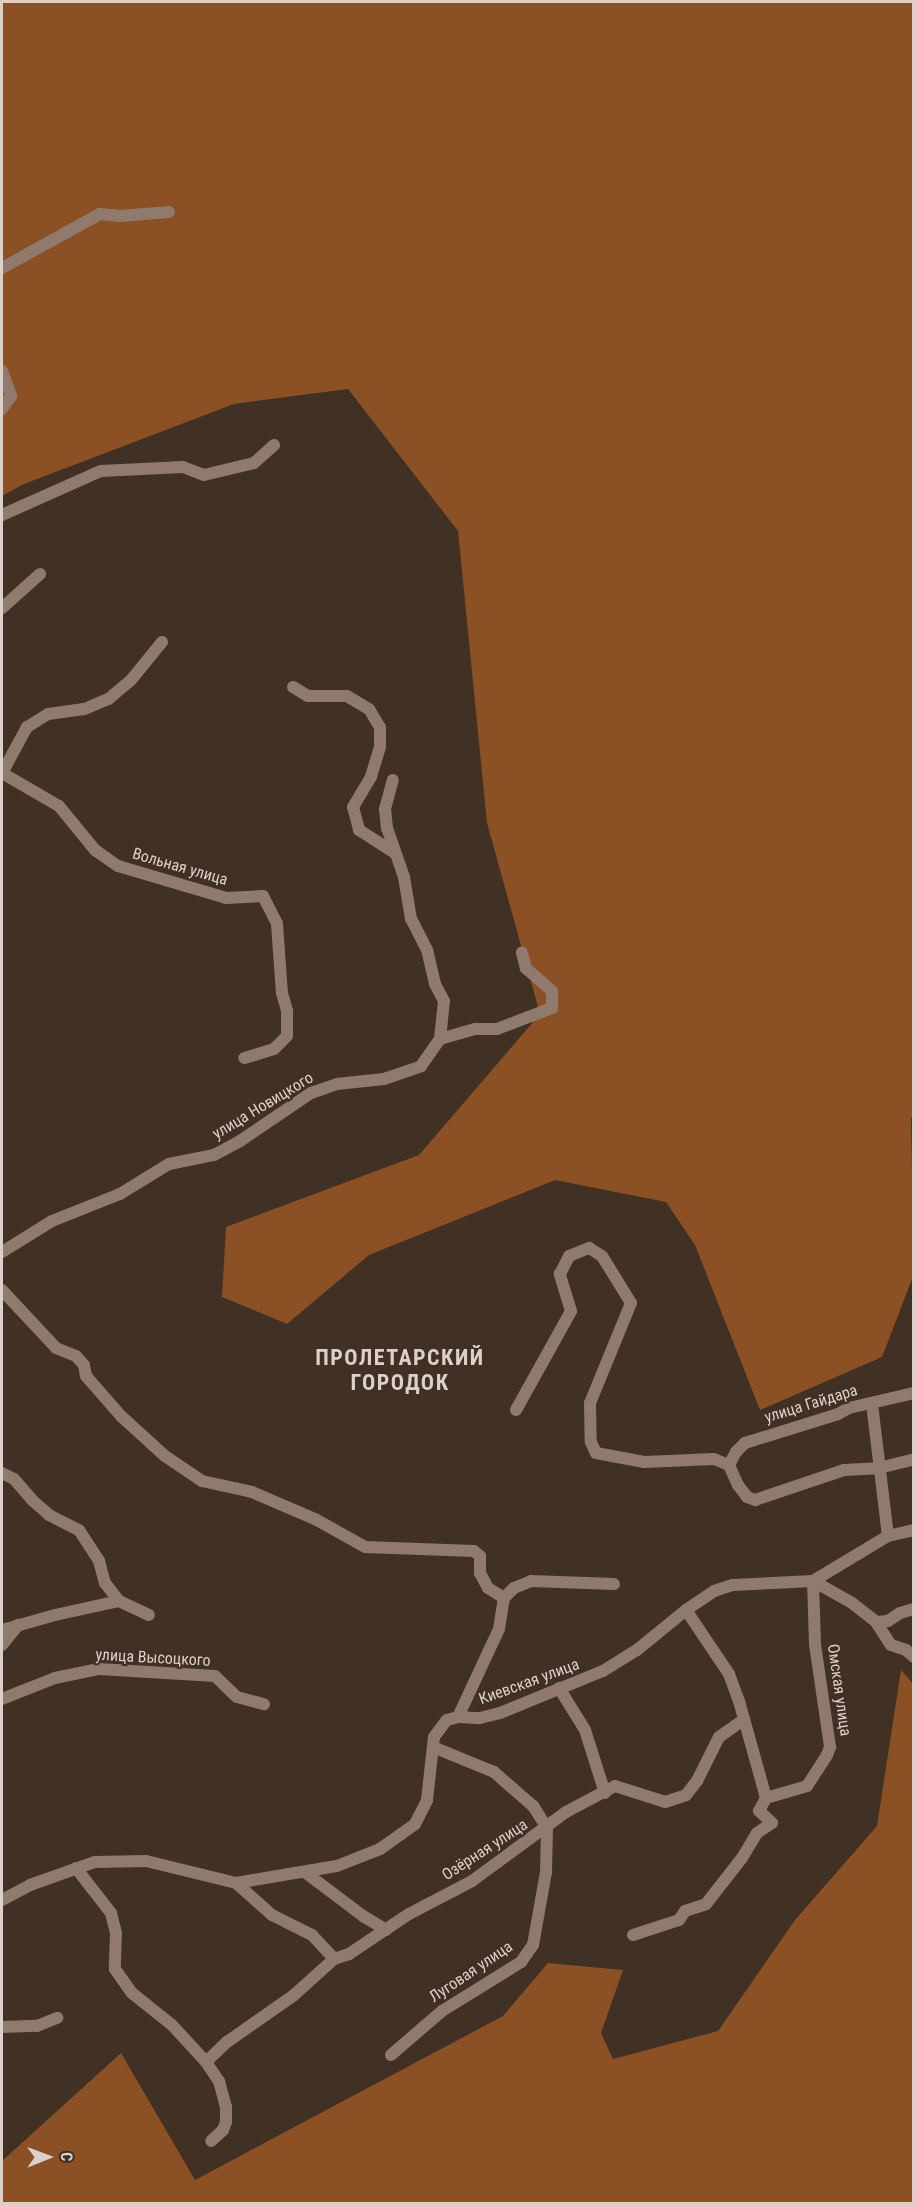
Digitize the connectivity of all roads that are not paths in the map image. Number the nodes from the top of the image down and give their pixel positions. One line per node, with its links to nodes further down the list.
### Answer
1 (169, 212): 2 (street)
2 (2, 268)
3 (2, 371): 4 (street)
4 (2, 409)
5 (274, 445): 6 (street)
6 (2, 516)
7 (40, 574): 8 (street)
8 (2, 608)
9 (162, 642): 15 (street, Вольная улица)
10 (293, 687): 12 (street)
11 (393, 780): 12 (street)
12 (395, 853): 14 (street, улица Новицкого)
13 (522, 954): 14 (street)
14 (440, 1039): 16 (street, улица Новицкого)
15 (244, 1058)
16 (2, 1252)
17 (2, 1290): 29 (street)
18 (914, 1393): 19 (street, улица Гайдара)
19 (872, 1404): 22 (street, улица Гайдара); 23 (street)
20 (516, 1410): 22 (street)
21 (914, 1459): 23 (street)
22 (729, 1465): 23 (street)
23 (879, 1468): 26 (street)
24 (2, 1473): 30 (street)
25 (914, 1530): 26 (street, Киевская улица)
26 (888, 1536): 27 (street, Киевская улица)
27 (813, 1581): 32 (street, Киевская улица); 34 (street); 46 (street, Омская улица)
28 (614, 1584): 29 (street)
29 (504, 1598): 42 (street)
30 (119, 1601): 33 (street); 35 (street)
31 (914, 1609): 34 (street)
32 (686, 1610): 39 (street, Киевская улица); 43 (street)
33 (149, 1615)
34 (876, 1622): 38 (street)
35 (19, 1624): 36 (street); 37 (street)
36 (2, 1630)
37 (2, 1645)
38 (914, 1657)
39 (559, 1688): 42 (street, Киевская улица); 45 (street)
40 (2, 1699): 41 (street, улица Высоцкого)
41 (264, 1704)
42 (458, 1717): 44 (street)
43 (743, 1720): 45 (street, Озёрная улица); 46 (street)
44 (433, 1747): 47 (street); 49 (street)
45 (605, 1792): 47 (street, Озёрная улица)
46 (766, 1798): 53 (street)
47 (546, 1828): 52 (street, Озёрная улица); 57 (street, Луговая улица)
48 (76, 1868): 50 (street); 51 (street); 58 (street)
49 (306, 1873): 50 (street); 52 (street)
50 (236, 1883): 54 (street)
51 (2, 1900)
52 (386, 1930): 54 (street, Озёрная улица)
53 (633, 1935)
54 (334, 1959): 58 (street, Озёрная улица)
55 (57, 2018): 56 (street)
56 (2, 2027)
57 (391, 2055)
58 (207, 2062): 59 (street)
59 (211, 2140)

